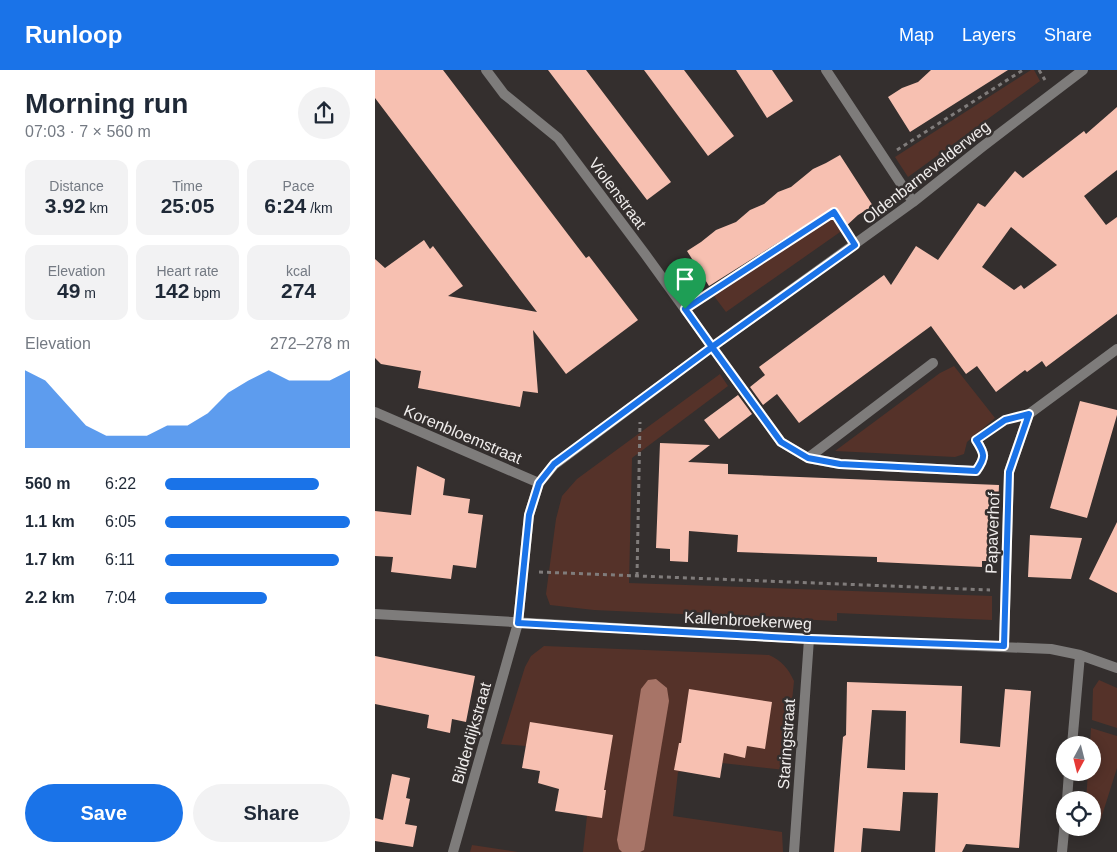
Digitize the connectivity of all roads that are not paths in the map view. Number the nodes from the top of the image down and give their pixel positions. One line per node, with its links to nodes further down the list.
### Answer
1 (486, 70): 5 (street, Violenstraat)
2 (826, 70): 4 (street)
3 (1083, 70): 4 (street, Oldenbarnevelderweg)
4 (913, 202): 5 (street, Oldenbarnevelderweg)
5 (712, 347): 10 (street); 11 (street, Oldenbarnevelderweg)
6 (1117, 349): 15 (street, Papaverhof)
7 (933, 363): 10 (street)
8 (375, 412): 11 (street, Korenbloemstraat)
9 (976, 440): 10 (street)
10 (808, 458)
11 (539, 483): 13 (street, Oldenbarnevelderweg)
12 (375, 614): 13 (street, Kallenbroekerweg)
13 (518, 623): 14 (street, Kallenbroekerweg); 20 (street, Bilderdijkstraat)
14 (809, 639): 15 (street, Kallenbroekerweg); 21 (street, Staringstraat)
15 (1004, 646): 16 (street, Kallenbroekerweg)
16 (1080, 654): 17 (street, Kallenbroekerweg); 18 (street)
17 (1117, 668)
18 (1073, 736)
19 (1064, 836): 22 (street)
20 (453, 852)
21 (795, 852)
22 (1062, 852)

